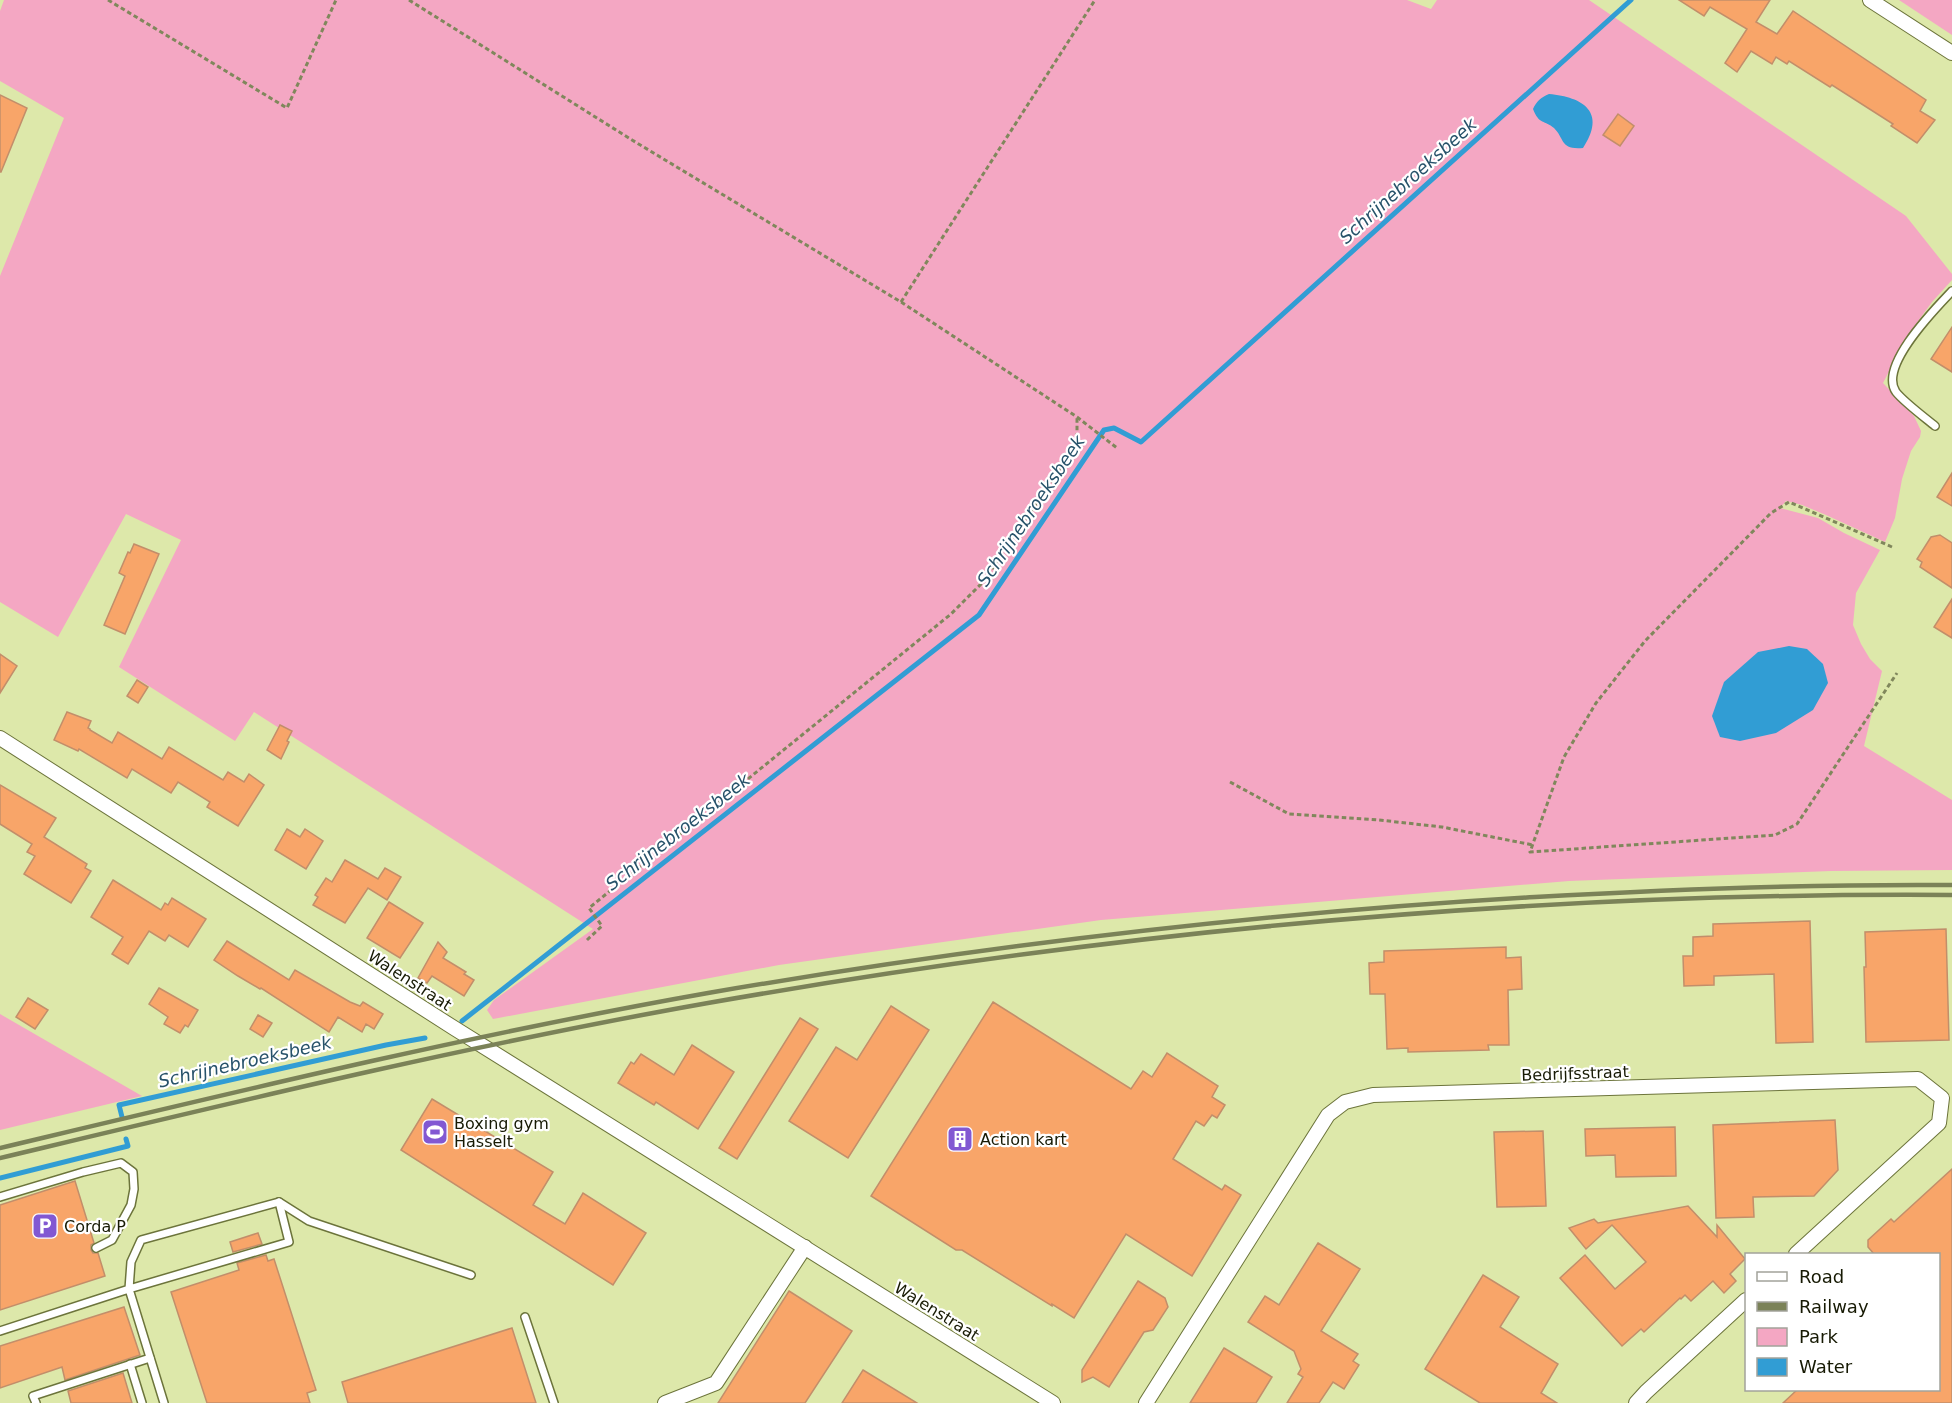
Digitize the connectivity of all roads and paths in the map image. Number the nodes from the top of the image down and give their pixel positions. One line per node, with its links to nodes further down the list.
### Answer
1 (108, 0): 2 (path)
2 (336, 0)
3 (409, 0): 8 (path)
4 (1095, 0): 8 (path)
5 (1870, 0): 6 (street)
6 (1952, 53)
7 (1952, 291): 10 (lane)
8 (902, 302): 9 (path)
9 (1077, 417): 11 (path); 17 (path)
10 (1935, 426)
11 (1117, 448)
12 (1892, 547): 16 (path)
13 (1897, 673): 16 (path)
14 (0, 738): 20 (street, Walenstraat)
15 (1230, 782): 16 (path)
16 (1533, 845)
17 (587, 940)
18 (0, 1197): 21 (lane)
19 (279, 1202): 23 (lane); 24 (lane); 24 (lane)
20 (805, 1247): 34 (street); 35 (street, Walenstraat)
21 (96, 1248)
22 (1797, 1253): 36 (street, Bedrijfsstraat)
23 (471, 1275)
24 (129, 1289): 27 (lane); 28 (lane)
25 (1745, 1301): 37 (street)
26 (525, 1317): 33 (lane)
27 (0, 1330)
28 (150, 1358): 29 (lane); 32 (lane)
29 (130, 1364): 30 (lane); 31 (lane)
30 (36, 1403)
31 (142, 1403)
32 (164, 1403)
33 (554, 1403)
34 (665, 1403)
35 (1053, 1403)
36 (1146, 1403)
37 (1636, 1403)

